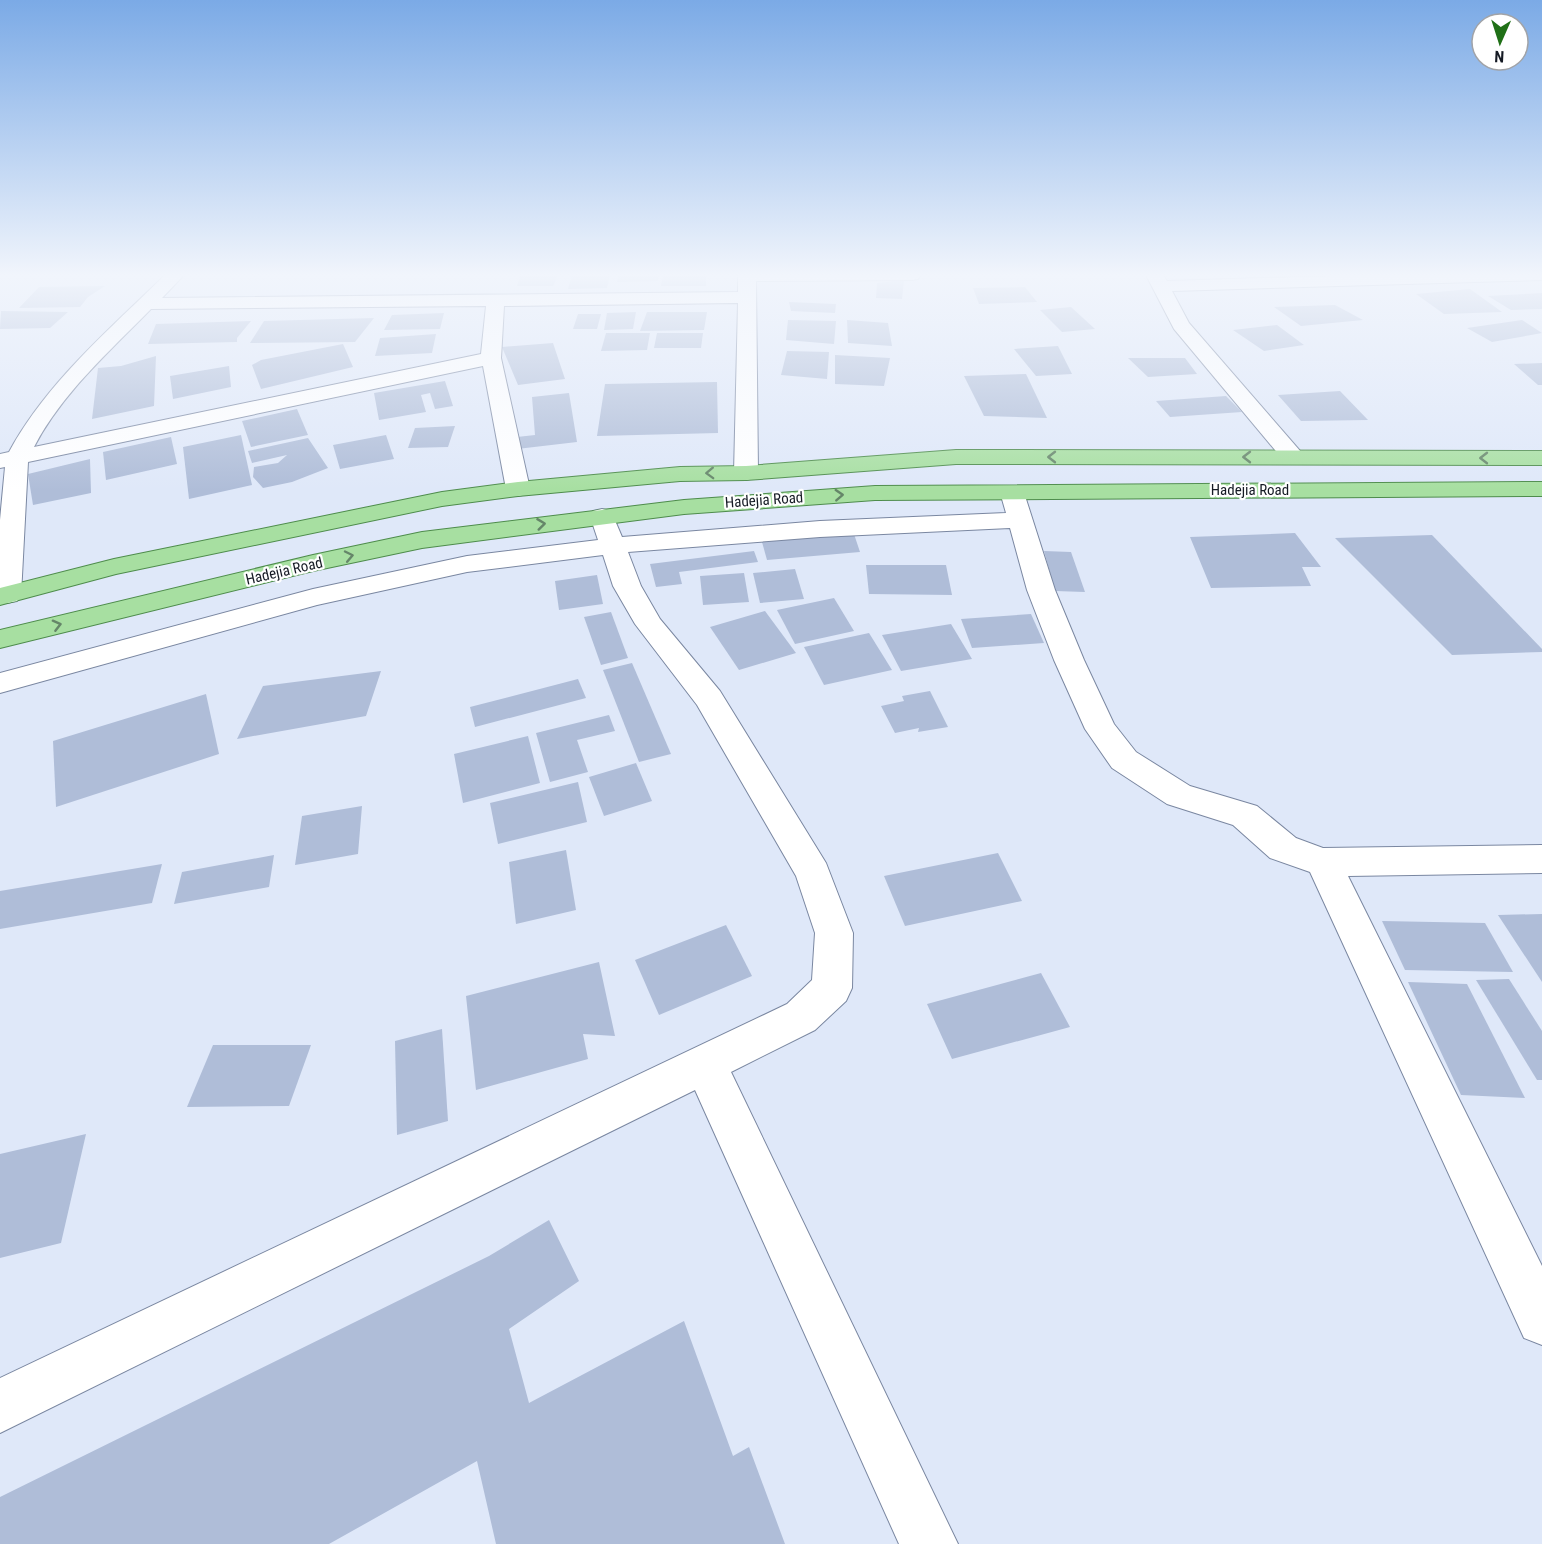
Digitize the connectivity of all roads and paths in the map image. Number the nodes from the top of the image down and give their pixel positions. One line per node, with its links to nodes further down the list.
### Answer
1 (102, 347): 9 (street)
2 (492, 347): 5 (street)
3 (747, 347): 10 (street)
4 (1200, 347): 7 (street)
5 (491, 358): 9 (street); 11 (street)
6 (956, 457): 7 (main road, Hadejia Road, one-way to 6); 10 (main road, Hadejia Road); 13 (main road)
7 (1293, 457): 8 (main road, Hadejia Road, one-way to 7)
8 (1542, 459)
9 (8, 460): 17 (street)
10 (746, 472): 11 (main road, Hadejia Road, one-way to 11)
11 (518, 489): 17 (main road, Hadejia Road)
12 (1542, 489): 14 (main road, Hadejia Road)
13 (969, 492): 14 (main road, Hadejia Road); 16 (main road, Hadejia Road, one-way to 13)
14 (1012, 492): 15 (street)
15 (1021, 520): 16 (street); 21 (street)
16 (608, 531): 18 (main road, Hadejia Road, one-way to 16); 19 (street); 22 (street)
17 (4, 596)
18 (0, 639)
19 (0, 683)
20 (1542, 859): 21 (street)
21 (1323, 862): 23 (street)
22 (705, 1064): 24 (street); 25 (street)
23 (1542, 1320)
24 (0, 1406)
25 (929, 1544)

